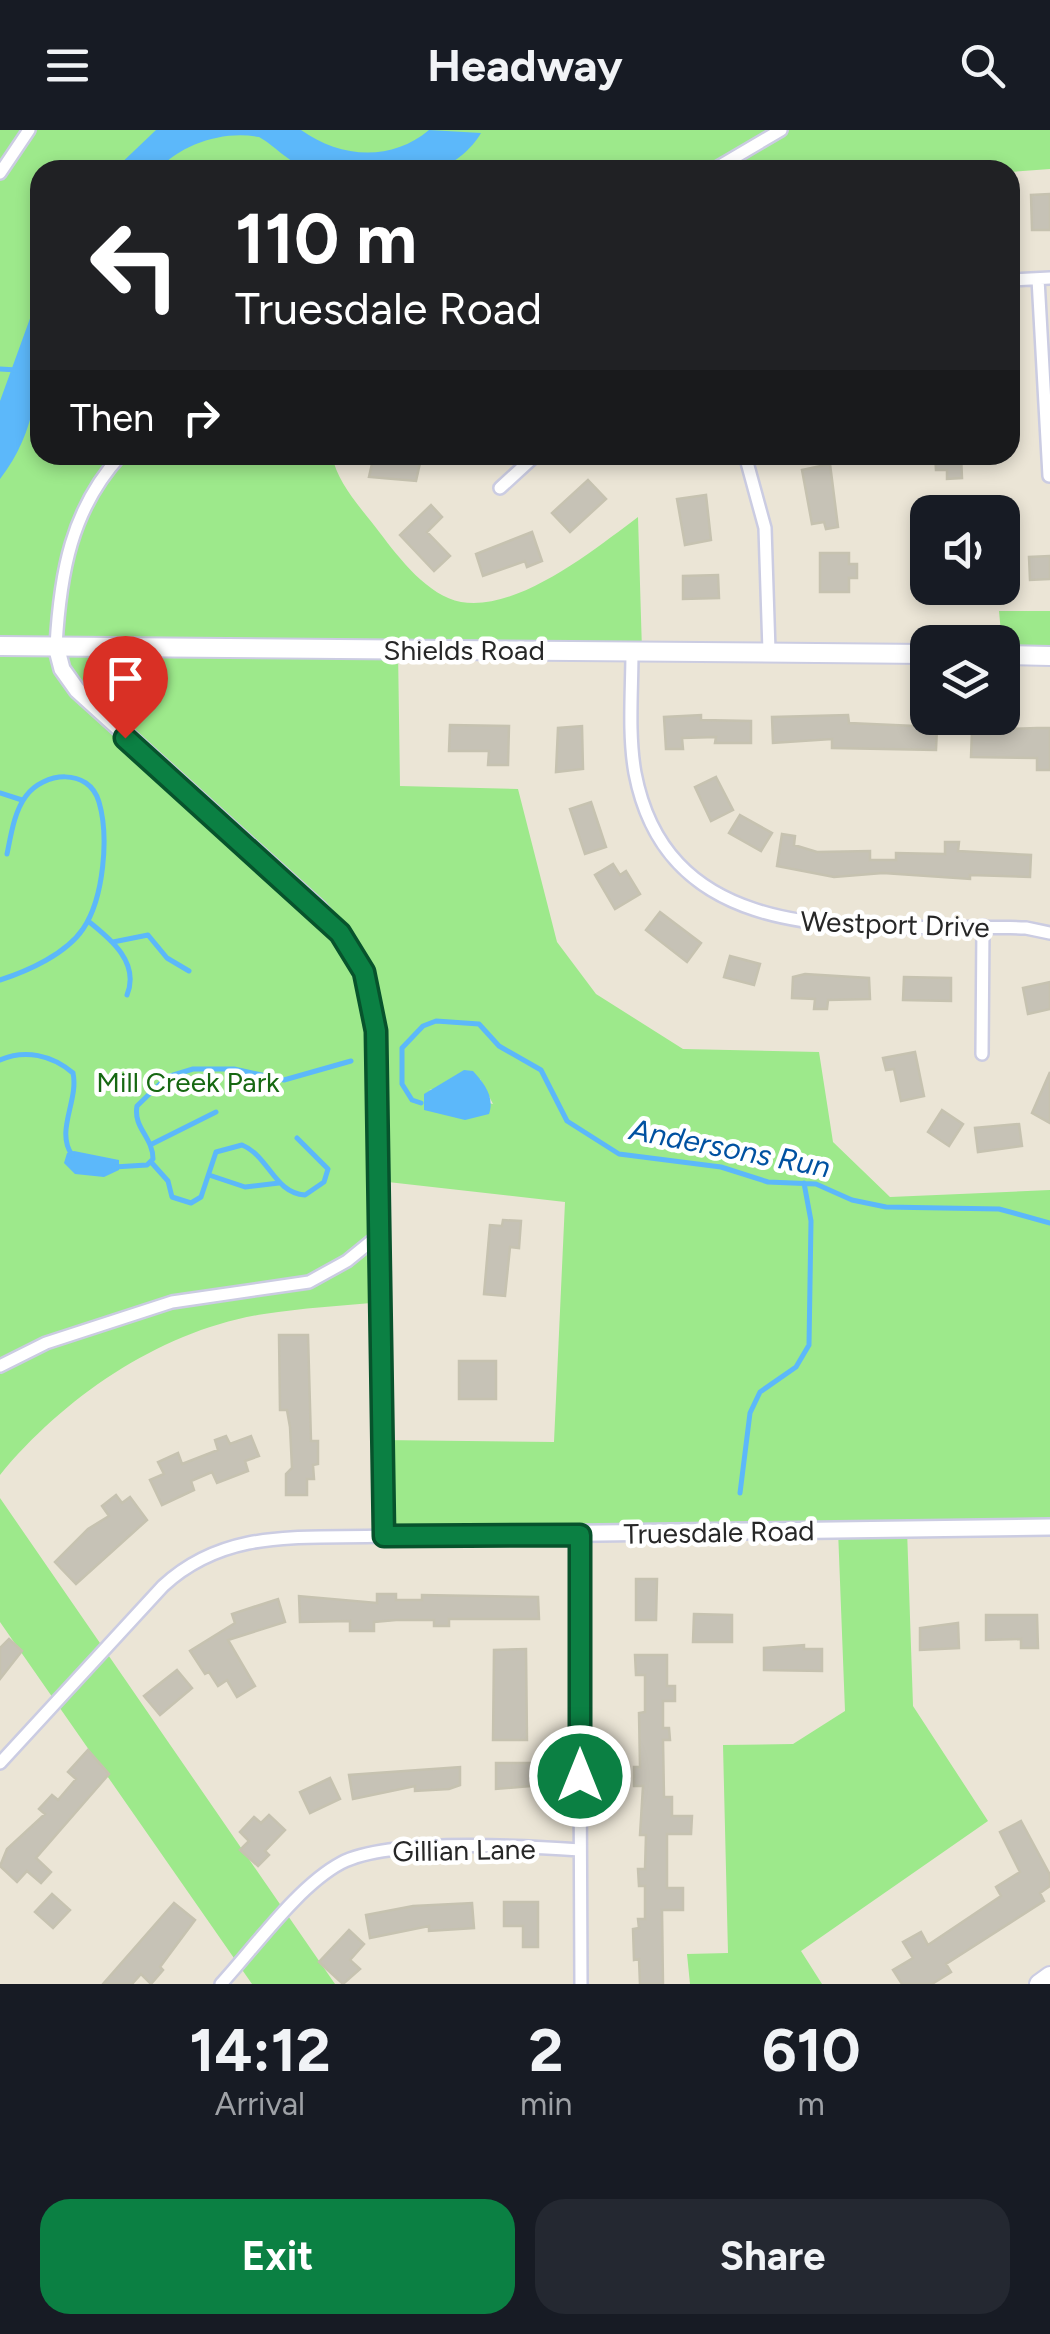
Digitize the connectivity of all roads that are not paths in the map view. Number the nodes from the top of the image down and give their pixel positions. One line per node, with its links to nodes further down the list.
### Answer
1 (29, 130): 4 (street)
2 (781, 130): 3 (street)
3 (730, 160)
4 (0, 173)
5 (1044, 278): 9 (street)
6 (113, 465): 12 (street)
7 (525, 465): 10 (street)
8 (749, 465): 14 (street)
9 (1050, 476)
10 (500, 488)
11 (0, 646): 12 (main road, Shields Road)
12 (56, 646): 13 (main road, Shields Road); 21 (street)
13 (632, 651): 14 (main road, Shields Road); 18 (street, Westport Drive)
14 (769, 651): 15 (main road, Shields Road)
15 (910, 654)
16 (1020, 656): 17 (main road)
17 (1050, 656)
18 (983, 926): 19 (street, Westport Drive); 20 (street)
19 (1050, 934)
20 (982, 1054)
21 (379, 1235): 22 (street); 25 (street)
22 (0, 1366)
23 (1050, 1527): 24 (street, Truesdale Road)
24 (580, 1535): 25 (street, Truesdale Road); 27 (street)
25 (384, 1536): 26 (street, Truesdale Road)
26 (0, 1763)
27 (580, 1850): 29 (street, Gillian Lane); 30 (street)
28 (1050, 1976): 31 (main road)
29 (221, 1984)
30 (581, 1984)
31 (1039, 1984)

